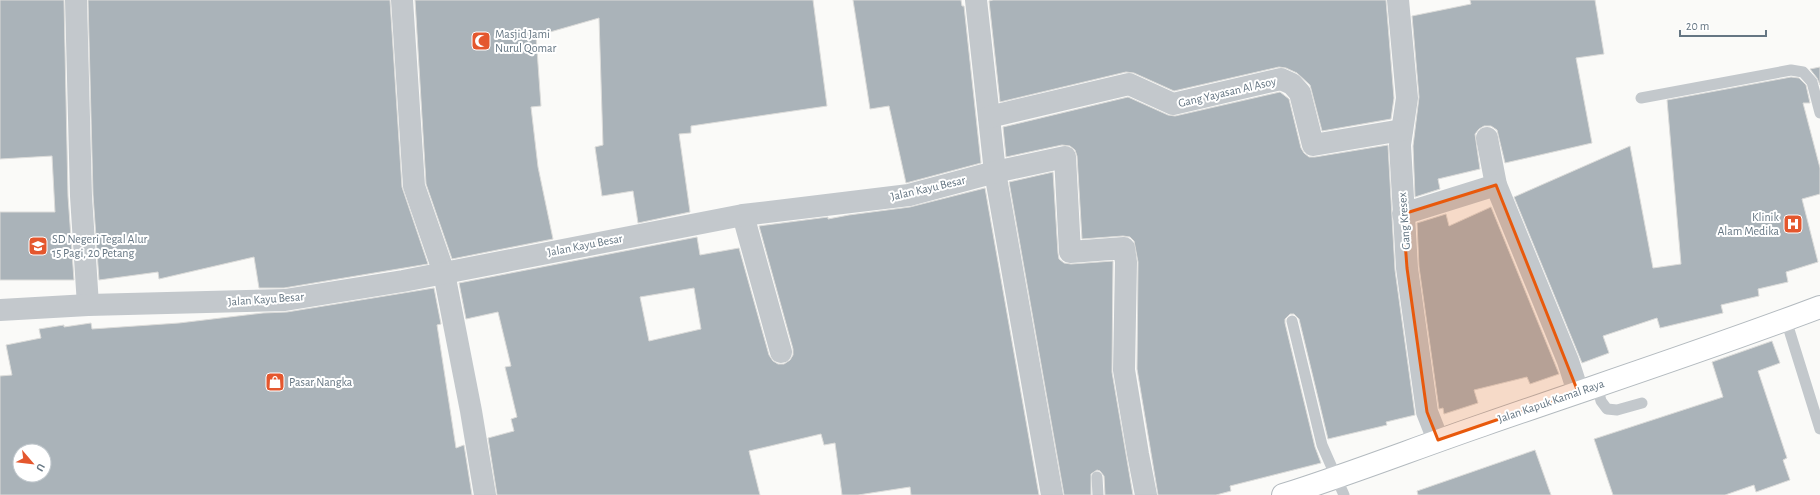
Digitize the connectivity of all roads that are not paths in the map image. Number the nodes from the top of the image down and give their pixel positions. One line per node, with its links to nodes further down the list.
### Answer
1 (76, 0): 15 (street)
2 (402, 0): 14 (street)
3 (976, 0): 7 (street)
4 (1398, 0): 8 (street, Gang Kresex)
5 (1641, 98): 6 (lane)
6 (1820, 113)
7 (989, 117): 8 (street, Gang Yayasan Al Asoy); 10 (street)
8 (1402, 130): 12 (street, Gang Kresex)
9 (1488, 138): 11 (street)
10 (995, 172): 13 (street, Jalan Kayu Besar); 28 (street); 30 (street, Jalan Kayu Besar)
11 (1496, 185): 12 (street); 21 (street)
12 (1403, 214): 24 (street, Gang Kresex)
13 (743, 215): 14 (street, Jalan Kayu Besar); 20 (street)
14 (444, 273): 15 (street, Jalan Kayu Besar); 27 (street)
15 (88, 305): 17 (street, Jalan Kayu Besar)
16 (1820, 307): 18 (main road, Jalan Kapuk Kamal Raya)
17 (0, 310)
18 (1786, 320): 21 (main road, Jalan Kapuk Kamal Raya); 23 (lane)
19 (1292, 321): 26 (lane)
20 (780, 352)
21 (1587, 389): 22 (lane); 24 (main road, Jalan Kapuk Kamal Raya)
22 (1642, 403)
23 (1820, 429)
24 (1438, 440): 26 (main road, Jalan Kapuk Kamal Raya)
25 (1097, 477): 29 (lane)
26 (1340, 487): 31 (main road, Jalan Kapuk Kamal Raya)
27 (485, 495)
28 (1052, 495)
29 (1098, 495)
30 (1146, 495)
31 (1283, 495)

